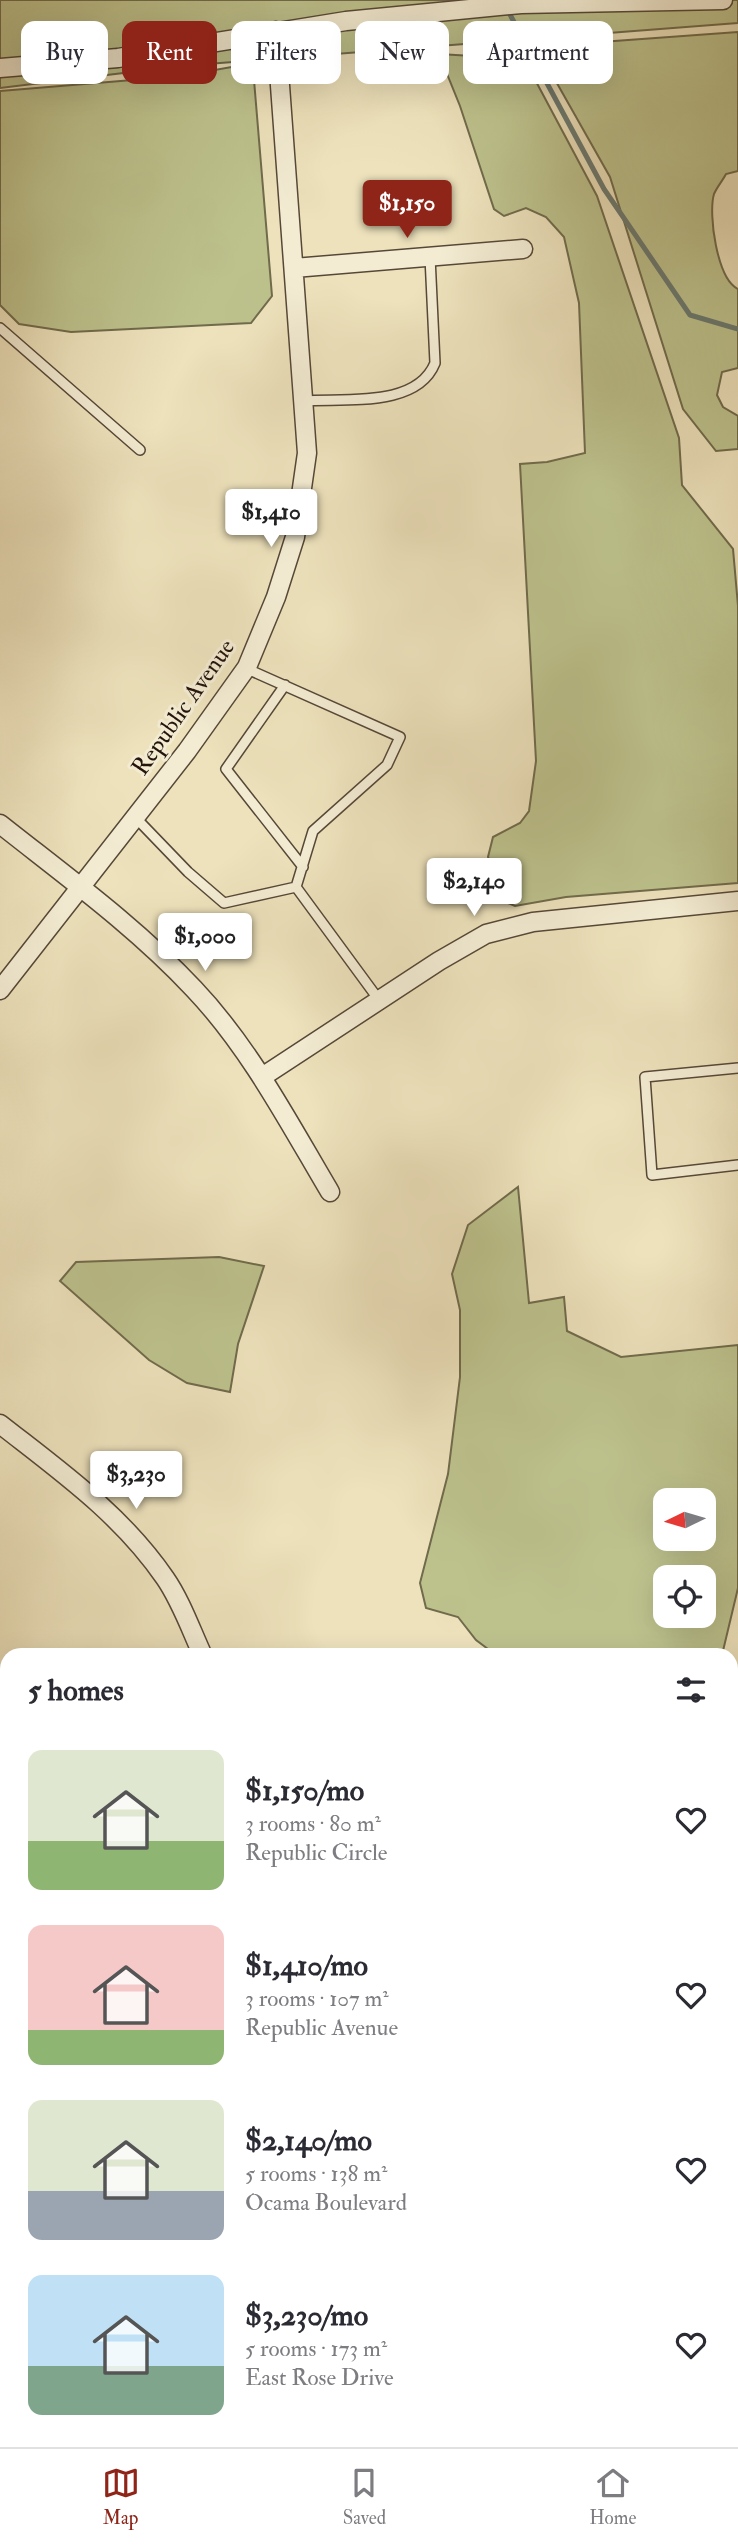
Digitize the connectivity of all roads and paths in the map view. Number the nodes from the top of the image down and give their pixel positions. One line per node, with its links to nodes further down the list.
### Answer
1 (723, 0): 3 (street)
2 (528, 2): 3 (street); 4 (street)
3 (674, 2)
4 (341, 24)
5 (231, 39): 6 (street)
6 (0, 68)
7 (280, 84): 10 (street, Republic Avenue)
8 (523, 249): 9 (street)
9 (429, 257): 10 (street); 12 (lane)
10 (294, 268): 12 (street, Republic Avenue)
11 (0, 328): 13 (lane)
12 (304, 401): 14 (street, Republic Avenue)
13 (141, 450)
14 (245, 668): 15 (lane); 16 (street, Republic Avenue)
15 (285, 685): 18 (lane); 18 (lane)
16 (135, 817): 19 (lane); 20 (street, Republic Avenue)
17 (0, 824): 20 (street)
18 (303, 867): 19 (lane)
19 (296, 887): 23 (lane)
20 (81, 888): 22 (street, Republic Avenue); 25 (street)
21 (738, 901): 23 (street)
22 (0, 990)
23 (379, 1000): 25 (street)
24 (738, 1068): 26 (lane)
25 (262, 1077): 27 (street)
26 (738, 1165)
27 (330, 1192)
28 (0, 1424): 29 (street)
29 (199, 1648)

